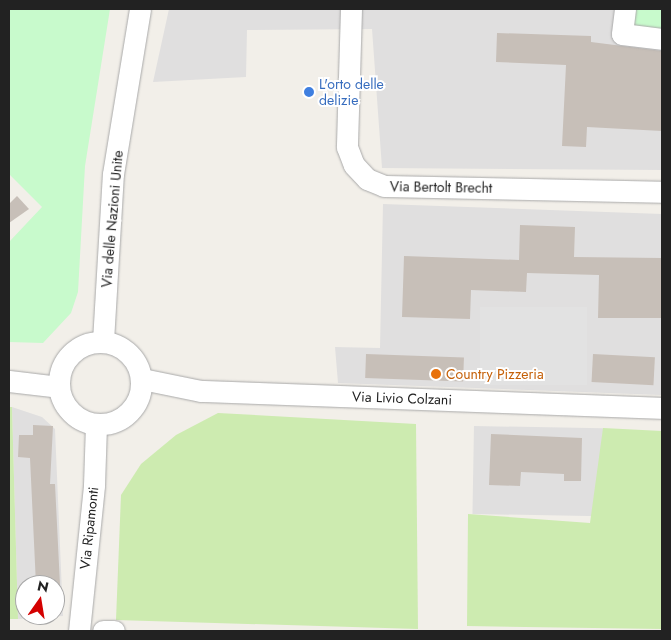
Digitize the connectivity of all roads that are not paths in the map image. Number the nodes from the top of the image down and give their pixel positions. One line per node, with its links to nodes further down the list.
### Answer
1 (140, 9): 6 (street, Via delle Nazioni Unite)
2 (351, 9): 5 (street, Via Bertolt Brecht)
3 (625, 9): 4 (street)
4 (662, 39)
5 (662, 192)
6 (102, 341): 7 (street); 9 (street)
7 (142, 379): 10 (street, Via Livio Colzani); 11 (street)
8 (9, 381): 9 (street)
9 (59, 387): 11 (street)
10 (662, 408)
11 (96, 424): 12 (street, Via Ripamonti)
12 (79, 631)
13 (103, 631): 14 (street)
14 (114, 631)

